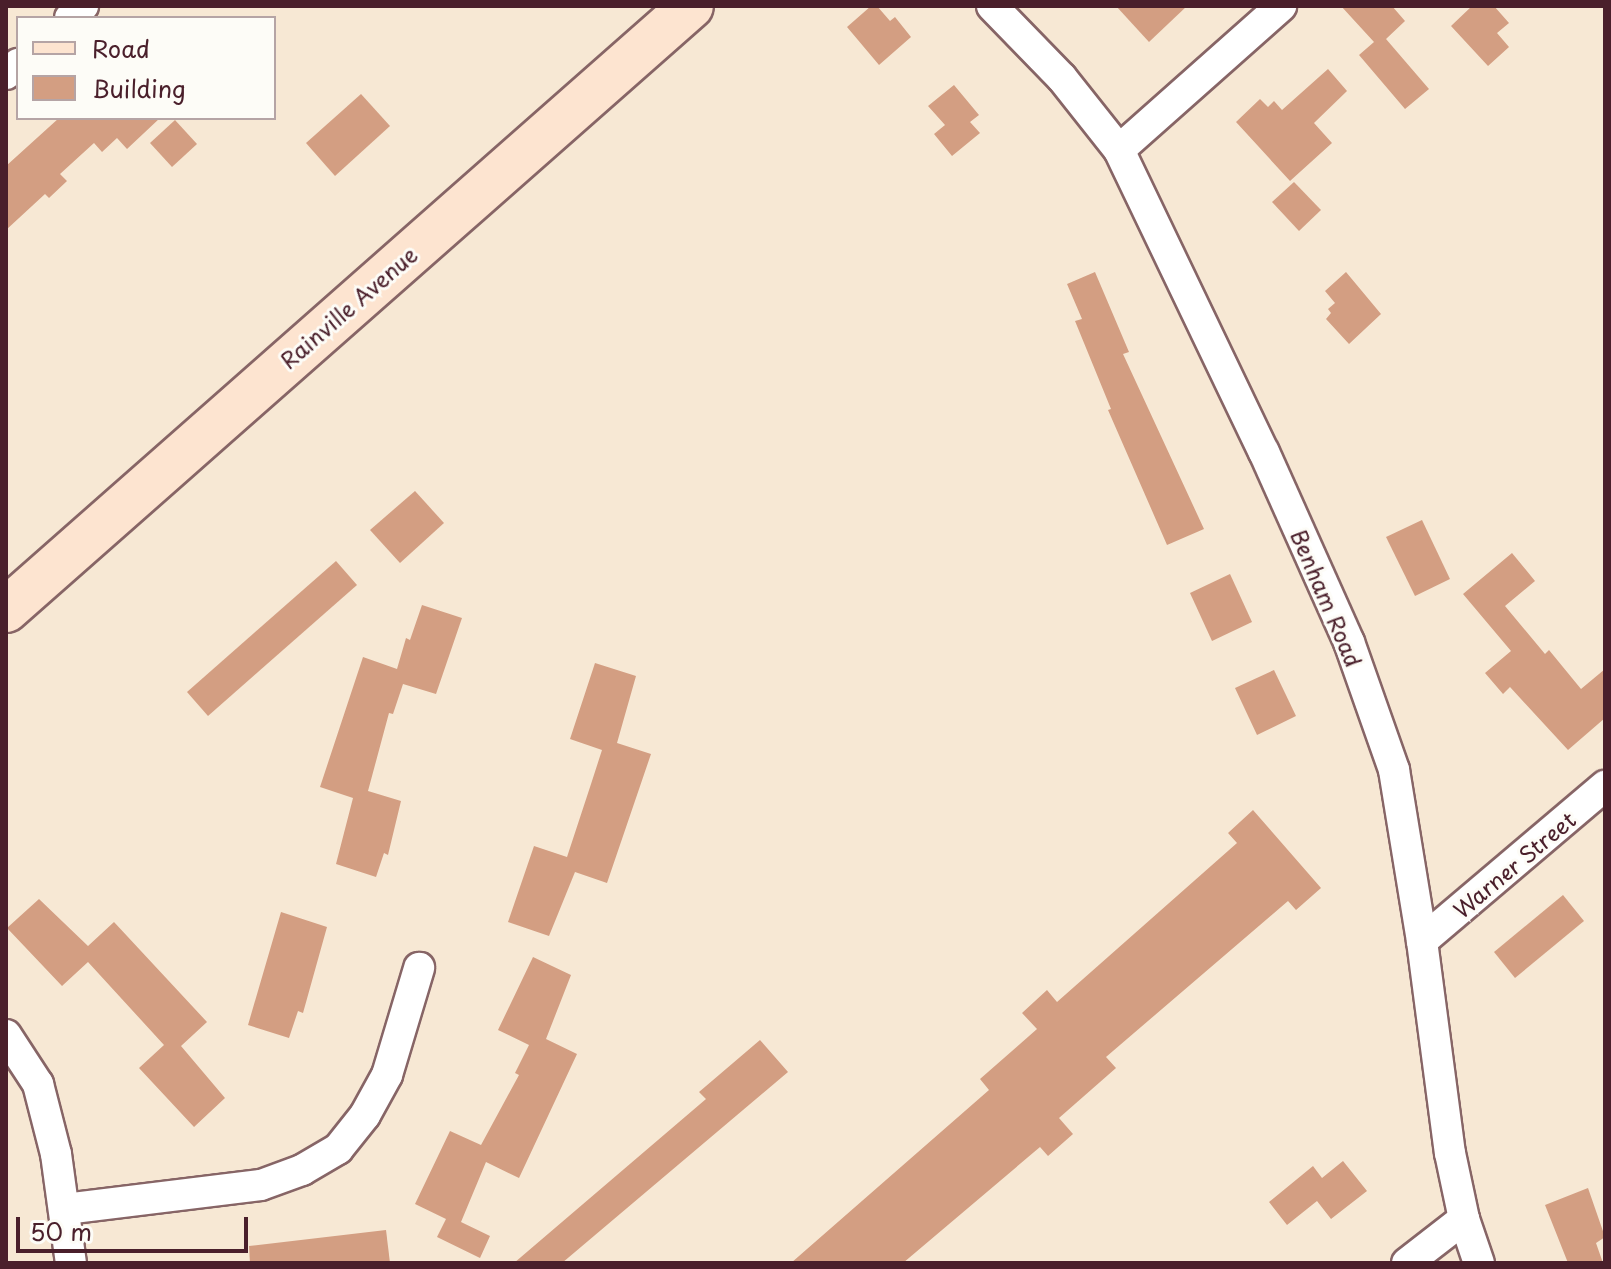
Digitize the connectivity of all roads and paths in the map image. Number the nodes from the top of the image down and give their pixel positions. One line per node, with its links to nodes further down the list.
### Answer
1 (691, 6): 5 (main road, Rainville Avenue)
2 (992, 6): 4 (street, Benham Road)
3 (1281, 6): 4 (street)
4 (1119, 150): 7 (street, Benham Road)
5 (6, 610)
6 (1605, 786): 7 (street, Warner Street)
7 (1422, 941): 11 (street, Benham Road)
8 (419, 968): 10 (street)
9 (6, 1035): 10 (street)
10 (65, 1209): 12 (street)
11 (1464, 1219): 13 (street); 14 (street, Benham Road)
12 (71, 1263)
13 (1407, 1263)
14 (1479, 1263)

